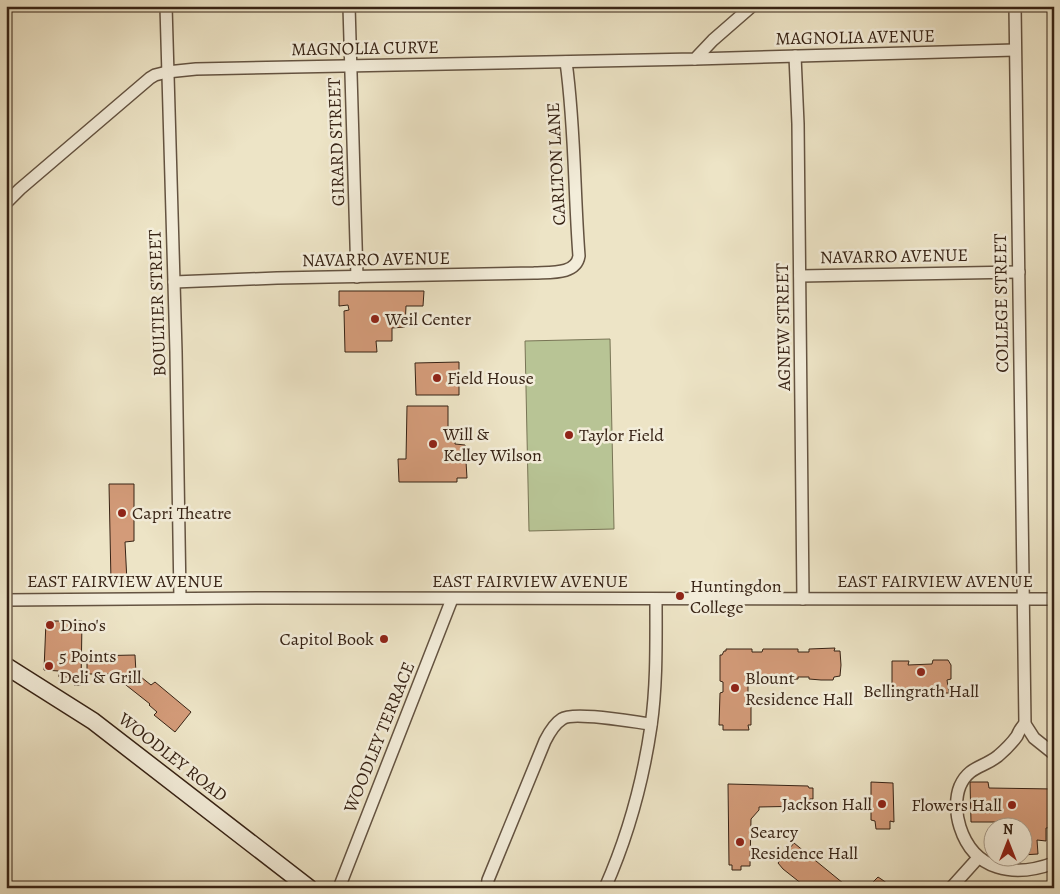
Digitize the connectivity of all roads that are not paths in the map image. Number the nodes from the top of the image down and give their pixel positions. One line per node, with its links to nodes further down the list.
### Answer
1 (166, 6): 10 (street, BOULTIER STREET)
2 (349, 6): 9 (street, GIRARD STREET)
3 (752, 6): 7 (street)
4 (1015, 6): 5 (street, COLLEGE STREET)
5 (1016, 50): 6 (street, MAGNOLIA AVENUE); 13 (street, COLLEGE STREET)
6 (795, 56): 7 (street, MAGNOLIA AVENUE); 14 (street, AGNEW STREET)
7 (695, 59): 8 (street, MAGNOLIA CURVE)
8 (566, 62): 9 (street, MAGNOLIA CURVE); 12 (street, CARLTON LANE)
9 (350, 66): 10 (street, MAGNOLIA CURVE); 15 (street, GIRARD STREET)
10 (167, 72): 11 (street, MAGNOLIA CURVE); 16 (street, BOULTIER STREET)
11 (6, 203)
12 (576, 264): 15 (street, NAVARRO AVENUE)
13 (1019, 272): 14 (street, NAVARRO AVENUE); 21 (street, COLLEGE STREET)
14 (800, 276): 20 (street, AGNEW STREET)
15 (357, 277): 16 (street, NAVARRO AVENUE)
16 (174, 282): 17 (street, BOULTIER STREET)
17 (180, 598): 18 (street, EAST FAIRVIEW AVENUE); 23 (street, EAST FAIRVIEW AVENUE)
18 (452, 599): 19 (street, EAST FAIRVIEW AVENUE); 31 (street, WOODLEY TERRACE)
19 (656, 599): 20 (street, EAST FAIRVIEW AVENUE); 25 (street)
20 (803, 599): 21 (street, EAST FAIRVIEW AVENUE)
21 (1023, 599): 22 (street, EAST FAIRVIEW AVENUE); 26 (street, COLLEGE STREET)
22 (1054, 599)
23 (6, 600)
24 (6, 666): 30 (main road, WOODLEY ROAD)
25 (651, 724): 32 (street); 33 (street)
26 (1025, 724): 27 (street); 28 (street)
27 (1054, 754)
28 (978, 858): 29 (street); 34 (street)
29 (1054, 863)
30 (300, 885)
31 (339, 888)
32 (487, 888)
33 (604, 888)
34 (951, 888)

